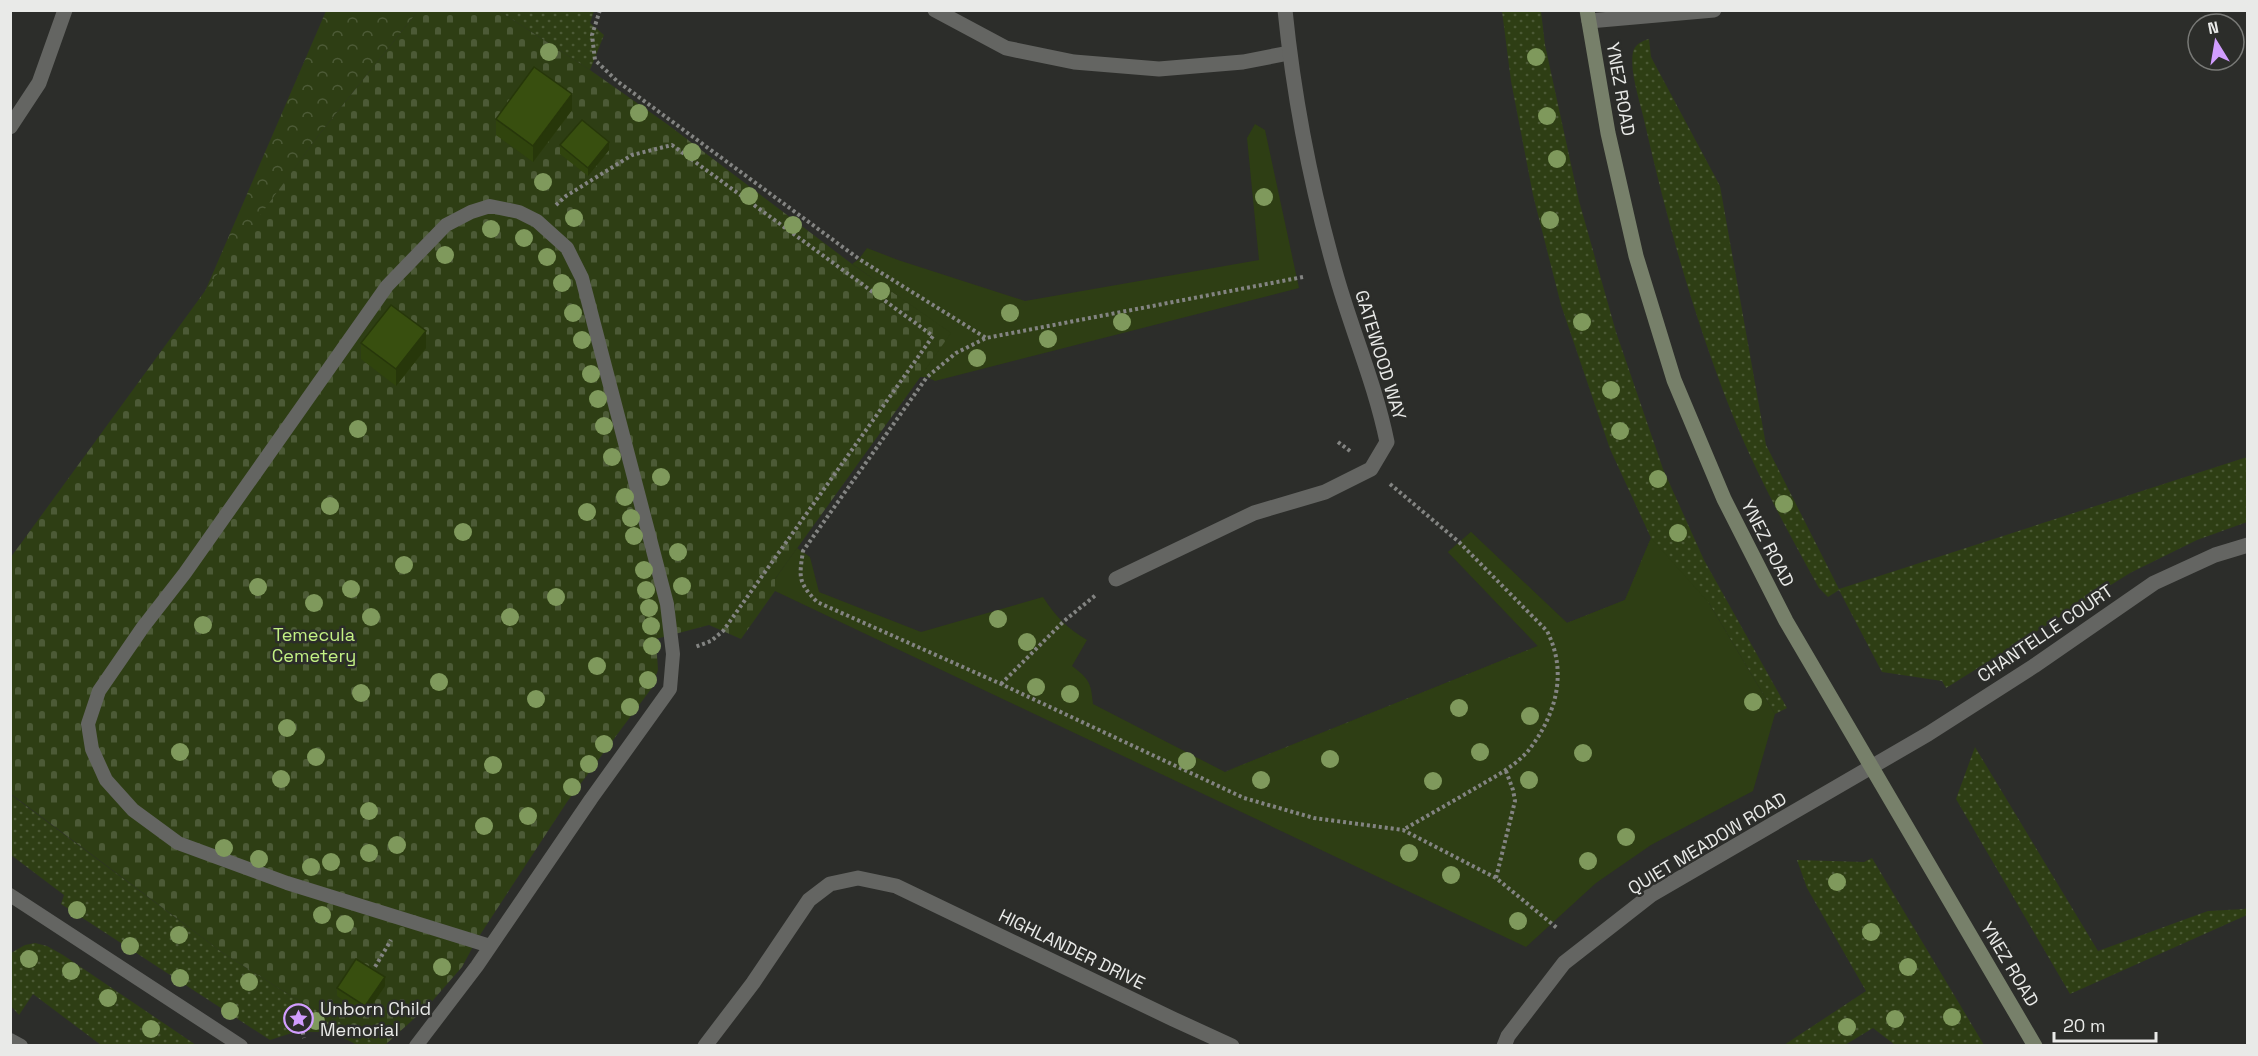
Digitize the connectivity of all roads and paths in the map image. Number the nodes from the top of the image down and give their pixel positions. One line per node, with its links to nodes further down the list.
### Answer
1 (65, 10): 8 (street)
2 (600, 10): 10 (path)
3 (935, 10): 7 (street)
4 (1285, 10): 7 (street, GATEWOOD WAY)
5 (1714, 10): 6 (street)
6 (1588, 16): 17 (main road, YNEZ ROAD)
7 (1289, 53): 12 (street, GATEWOOD WAY)
8 (10, 127)
9 (537, 221): 15 (lane); 15 (path); 22 (lane)
10 (986, 338)
11 (1338, 442): 12 (path)
12 (1371, 468): 14 (street); 18 (path)
13 (2247, 545): 17 (street, CHANTELLE COURT)
14 (1116, 579): 16 (path)
15 (673, 654): 23 (lane)
16 (1001, 684)
17 (1871, 768): 33 (street, QUIET MEADOW ROAD); 34 (main road, YNEZ ROAD)
18 (1506, 771): 19 (path); 20 (path)
19 (1403, 830)
20 (1496, 878)
21 (10, 895): 29 (lane)
22 (404, 919): 23 (lane); 24 (path)
23 (490, 946): 30 (lane)
24 (370, 976)
25 (300, 1020): 26 (path)
26 (304, 1038)
27 (10, 1040): 28 (lane)
28 (21, 1046)
29 (242, 1046)
30 (416, 1046)
31 (705, 1046): 32 (street, HIGHLANDER DRIVE)
32 (1233, 1046)
33 (1504, 1046)
34 (2035, 1046)

